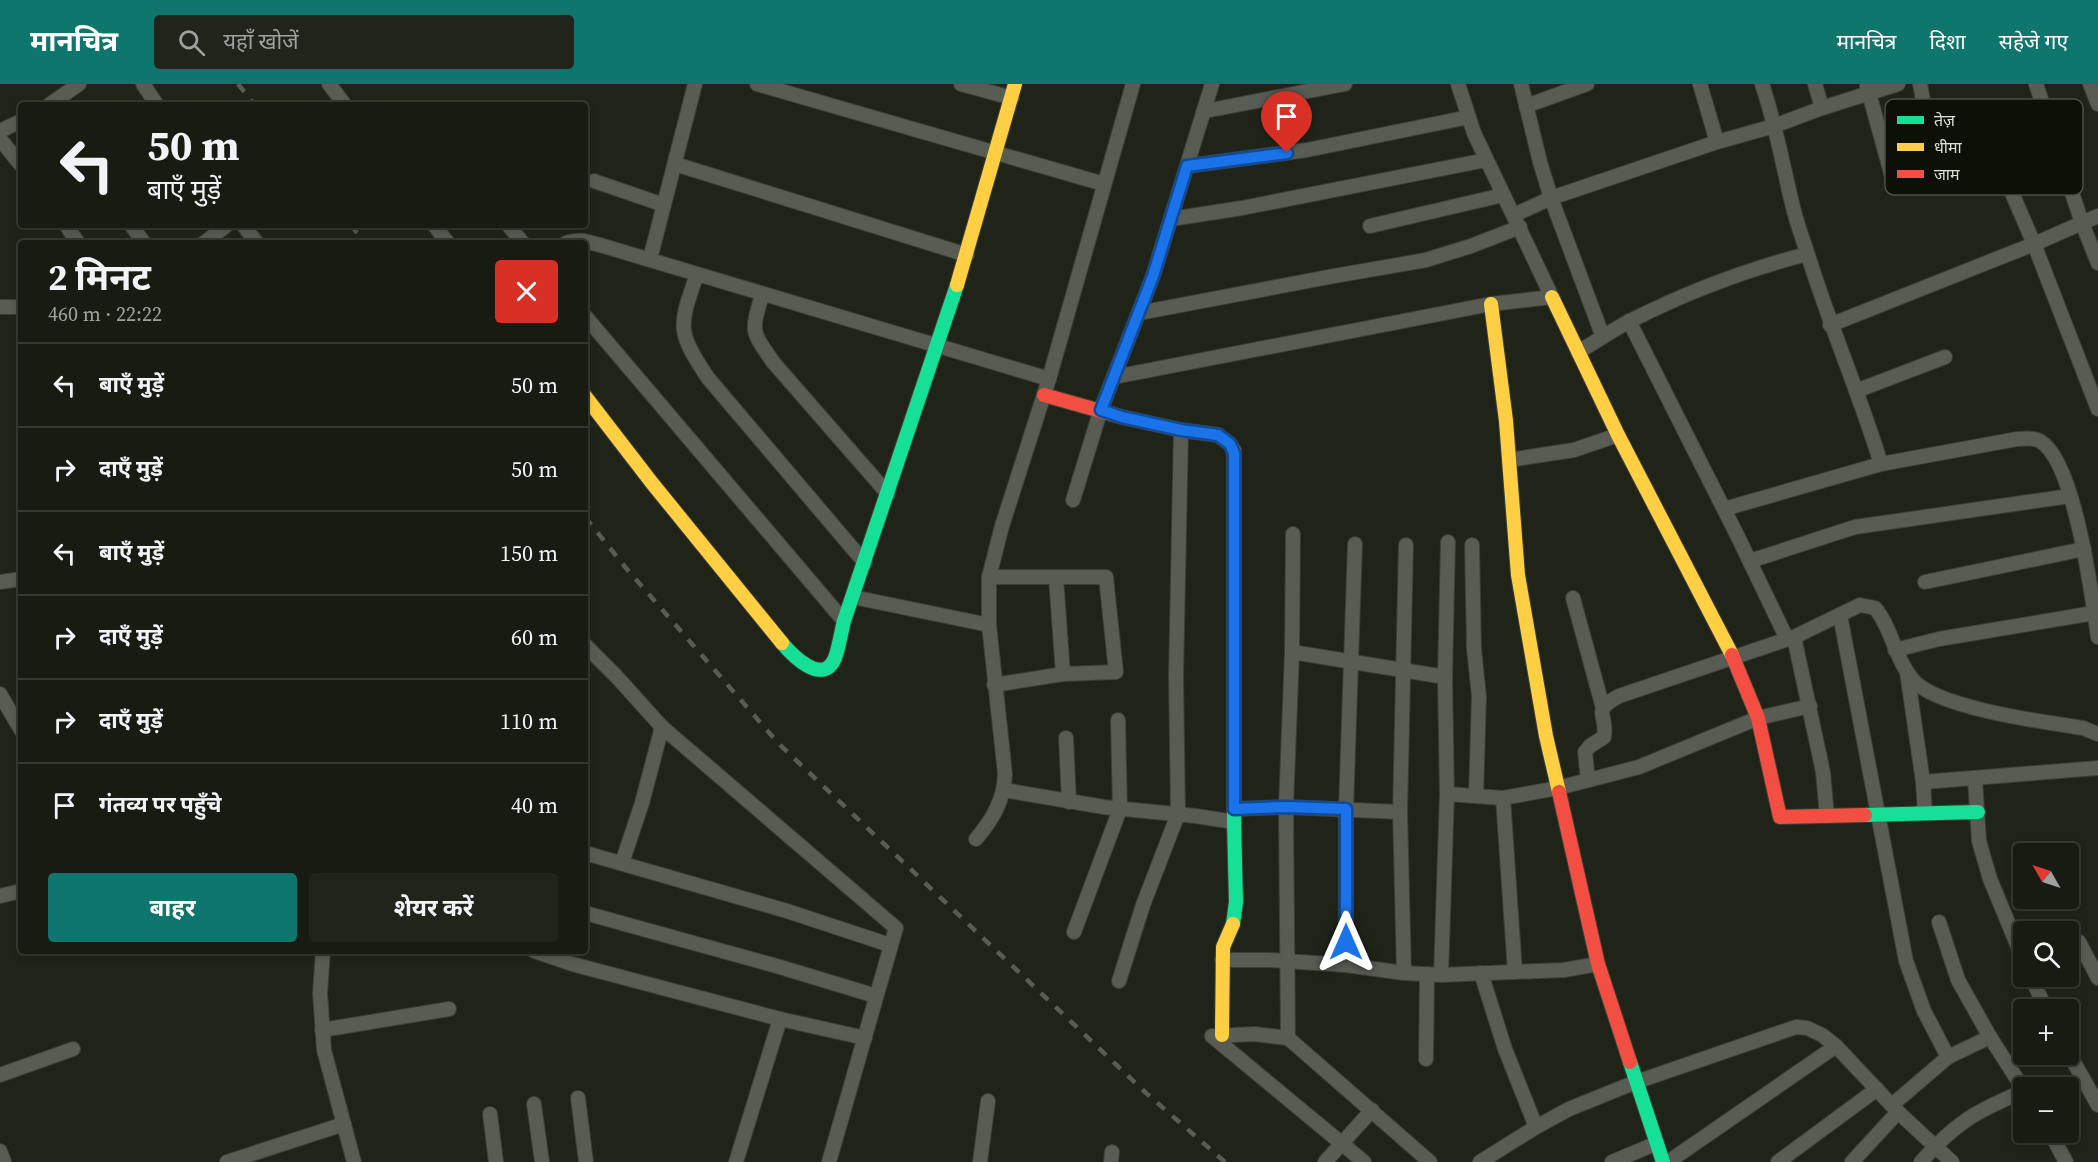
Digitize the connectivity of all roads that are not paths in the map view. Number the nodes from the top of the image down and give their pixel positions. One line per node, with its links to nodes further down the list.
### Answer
1 (79, 84): 26 (street)
2 (142, 84): 27 (street)
3 (329, 84): 28 (street)
4 (695, 84): 43 (street)
5 (757, 84): 40 (street)
6 (961, 84): 21 (street)
7 (1015, 84): 23 (street)
8 (1133, 84): 46 (street)
9 (1212, 84): 32 (street)
10 (1345, 84): 32 (street)
11 (1458, 84): 33 (street)
12 (1521, 84): 30 (street)
13 (1587, 84): 30 (street)
14 (1700, 84): 38 (street)
15 (1762, 84): 35 (street)
16 (1815, 84): 31 (street)
17 (1898, 84): 22 (street)
18 (1920, 84): 24 (street)
19 (2036, 84): 25 (street)
20 (2090, 84): 29 (street)
21 (980, 87): 23 (street)
22 (1868, 88): 31 (street); 39 (street)
23 (1012, 98): 40 (street)
24 (1923, 99)
25 (2041, 99)
26 (53, 102)
27 (156, 102)
28 (343, 102)
29 (2098, 104)
30 (1526, 106): 50 (street)
31 (1822, 108): 35 (street)
32 (1205, 111): 44 (street)
33 (1469, 117): 41 (street); 44 (street)
34 (18, 122): 36 (street)
35 (1774, 126): 38 (street); 67 (street)
36 (0, 131)
37 (0, 140): 42 (street)
38 (1717, 142): 50 (street)
39 (1885, 151)
40 (996, 152): 46 (street); 68 (street)
41 (1486, 160): 47 (street); 53 (street)
42 (18, 161)
43 (675, 164): 51 (street); 68 (street)
44 (1187, 166): 53 (street)
45 (594, 181): 51 (street)
46 (1104, 184): 86 (street)
47 (1503, 195): 54 (street); 56 (street)
48 (2013, 195): 66 (street)
49 (2073, 195): 55 (street)
50 (1551, 198): 54 (street); 81 (street)
51 (664, 205): 69 (street)
52 (2098, 216): 55 (street)
53 (1171, 219): 77 (street)
54 (1517, 221): 73 (street); 77 (street)
55 (2082, 223): 66 (street); 70 (street)
56 (1370, 226)
57 (223, 228): 61 (street)
58 (245, 228): 62 (street)
59 (436, 228): 63 (street)
60 (510, 228): 64 (street)
61 (208, 240)
62 (255, 240)
63 (446, 240)
64 (520, 240)
65 (588, 242): 69 (street)
66 (2034, 244): 80 (street); 90 (street)
67 (1807, 254): 79 (street); 80 (street)
68 (967, 255): 82 (street)
69 (650, 259): 71 (street)
70 (2098, 263)
71 (697, 274): 72 (street); 107 (street)
72 (762, 295): 82 (street); 96 (street)
73 (1552, 297): 74 (street); 83 (street)
74 (1491, 304): 85 (street); 94 (street)
75 (0, 307): 76 (street)
76 (18, 307)
77 (1139, 313): 85 (street)
78 (588, 320): 117 (street)
79 (1629, 321): 81 (street); 99 (street)
80 (1830, 324): 87 (street)
81 (1603, 337): 83 (street)
82 (938, 347): 86 (street); 96 (street)
83 (1578, 352): 93 (street)
84 (1945, 357): 87 (street)
85 (1114, 377): 91 (street)
86 (1049, 379): 88 (street)
87 (1856, 391): 95 (street)
88 (1044, 395): 91 (street); 108 (street)
89 (588, 400): 117 (street)
90 (2098, 409)
91 (1101, 410): 92 (street); 98 (street)
92 (1181, 430): 156 (street); 158 (street)
93 (1618, 435): 94 (street); 124 (street)
94 (1509, 460): 144 (street)
95 (1881, 464): 97 (street); 99 (street)
96 (888, 494): 107 (street)
97 (2070, 496): 105 (street); 106 (street)
98 (1073, 500)
99 (1724, 509): 106 (street)
100 (1293, 534): 123 (street)
101 (1448, 542): 129 (street)
102 (1354, 544): 125 (street)
103 (1472, 544): 147 (street)
104 (1406, 545): 126 (street)
105 (2084, 549): 112 (street); 115 (street)
106 (1750, 561): 119 (street)
107 (866, 563): 113 (street)
108 (989, 577): 109 (street); 118 (street)
109 (1056, 578): 128 (street); 128 (street)
110 (18, 579): 111 (street)
111 (0, 582)
112 (1925, 582)
113 (853, 597): 117 (street); 118 (street)
114 (1573, 598): 133 (street)
115 (2094, 613): 120 (street); 122 (street)
116 (1840, 615): 119 (street); 122 (street); 157 (street)
117 (844, 621)
118 (989, 625): 130 (street)
119 (1791, 638): 124 (street); 132 (street)
120 (2098, 638)
121 (588, 648): 137 (street)
122 (1896, 650): 127 (street)
123 (1292, 652): 125 (street); 150 (street)
124 (1734, 659): 133 (street); 134 (street)
125 (1349, 662): 126 (street); 152 (street)
126 (1402, 670): 129 (street); 153 (street)
127 (1906, 671): 138 (street); 143 (street)
128 (1063, 674): 130 (street)
129 (1445, 677): 146 (street)
130 (994, 685): 145 (street)
131 (0, 694): 136 (street)
132 (1810, 706): 134 (street); 159 (street)
133 (1603, 708): 142 (street)
134 (1758, 718): 142 (street); 159 (street)
135 (1118, 720): 151 (street)
136 (18, 724)
137 (662, 728): 162 (street); 170 (street)
138 (2098, 734)
139 (1066, 738): 149 (street)
140 (2098, 768): 141 (street)
141 (1975, 779): 143 (street); 154 (street)
142 (1588, 780): 144 (street)
143 (1923, 782): 155 (street)
144 (1558, 788): 148 (street); 175 (street)
145 (1004, 790): 149 (street); 160 (street)
146 (1447, 794): 147 (street); 180 (street)
147 (1476, 796): 148 (street)
148 (1503, 798): 177 (street)
149 (1070, 802): 151 (street)
150 (1286, 807): 152 (street); 158 (street); 174 (street)
151 (1120, 809): 156 (street); 167 (street)
152 (1346, 809): 153 (street); 176 (street)
153 (1400, 812): 178 (street)
154 (1977, 812): 155 (street); 168 (street)
155 (1925, 813): 157 (street)
156 (1178, 814): 158 (street); 182 (street)
157 (1877, 814): 159 (street); 193 (street)
158 (1234, 816): 173 (street)
159 (1827, 816)
160 (976, 839)
161 (588, 854): 162 (street)
162 (622, 864): 170 (street)
163 (18, 892): 164 (street)
164 (0, 896)
165 (588, 914): 183 (street)
166 (1939, 921): 188 (street)
167 (1074, 932)
168 (2013, 934)
169 (2079, 942): 181 (street)
170 (890, 945): 183 (street)
171 (324, 954): 186 (street)
172 (543, 954): 185 (street)
173 (1222, 960): 174 (street); 187 (street)
174 (1289, 963): 176 (street); 190 (street)
175 (1599, 964): 177 (street); 198 (street)
176 (1347, 965): 178 (street)
177 (1515, 972): 179 (street)
178 (1404, 973): 180 (street)
179 (1481, 973): 180 (street); 209 (street)
180 (1434, 974): 194 (street)
181 (2098, 978)
182 (1119, 981)
183 (876, 996): 189 (street)
184 (449, 1009): 186 (street)
185 (780, 1019): 189 (street); 221 (street)
186 (322, 1030): 208 (street)
187 (1222, 1035): 190 (street); 210 (street)
188 (1990, 1037): 193 (street); 197 (street)
189 (865, 1038): 222 (street)
190 (1288, 1038): 206 (street)
191 (1836, 1046): 198 (street); 199 (street); 230 (street)
192 (73, 1049): 196 (street)
193 (1948, 1057): 205 (street)
194 (1426, 1059)
195 (2075, 1065): 204 (street)
196 (0, 1075)
197 (2015, 1077)
198 (1636, 1082): 209 (street); 211 (street)
199 (1877, 1089): 205 (street); 231 (street)
200 (2013, 1096): 213 (street)
201 (578, 1098): 220 (street)
202 (988, 1101): 223 (street)
203 (534, 1104): 219 (street)
204 (2098, 1105)
205 (1895, 1108): 213 (street); 232 (street)
206 (1372, 1110): 210 (street); 226 (street)
207 (490, 1114): 218 (street)
208 (344, 1124): 216 (street); 217 (street)
209 (1536, 1127): 227 (street)
210 (1342, 1143): 224 (street); 225 (street)
211 (1657, 1143): 228 (street); 229 (street)
212 (2056, 1143): 235 (street)
213 (1935, 1146): 233 (street); 234 (street)
214 (0, 1151): 215 (street)
215 (4, 1162)
216 (227, 1162)
217 (354, 1162)
218 (496, 1162)
219 (542, 1162)
220 (585, 1162)
221 (736, 1162)
222 (829, 1162)
223 (980, 1162)
224 (1325, 1162)
225 (1364, 1162)
226 (1430, 1162)
227 (1480, 1162)
228 (1612, 1162)
229 (1662, 1162)
230 (1668, 1162)
231 (1778, 1162)
232 (1852, 1162)
233 (1921, 1162)
234 (1952, 1162)
235 (2066, 1162)

